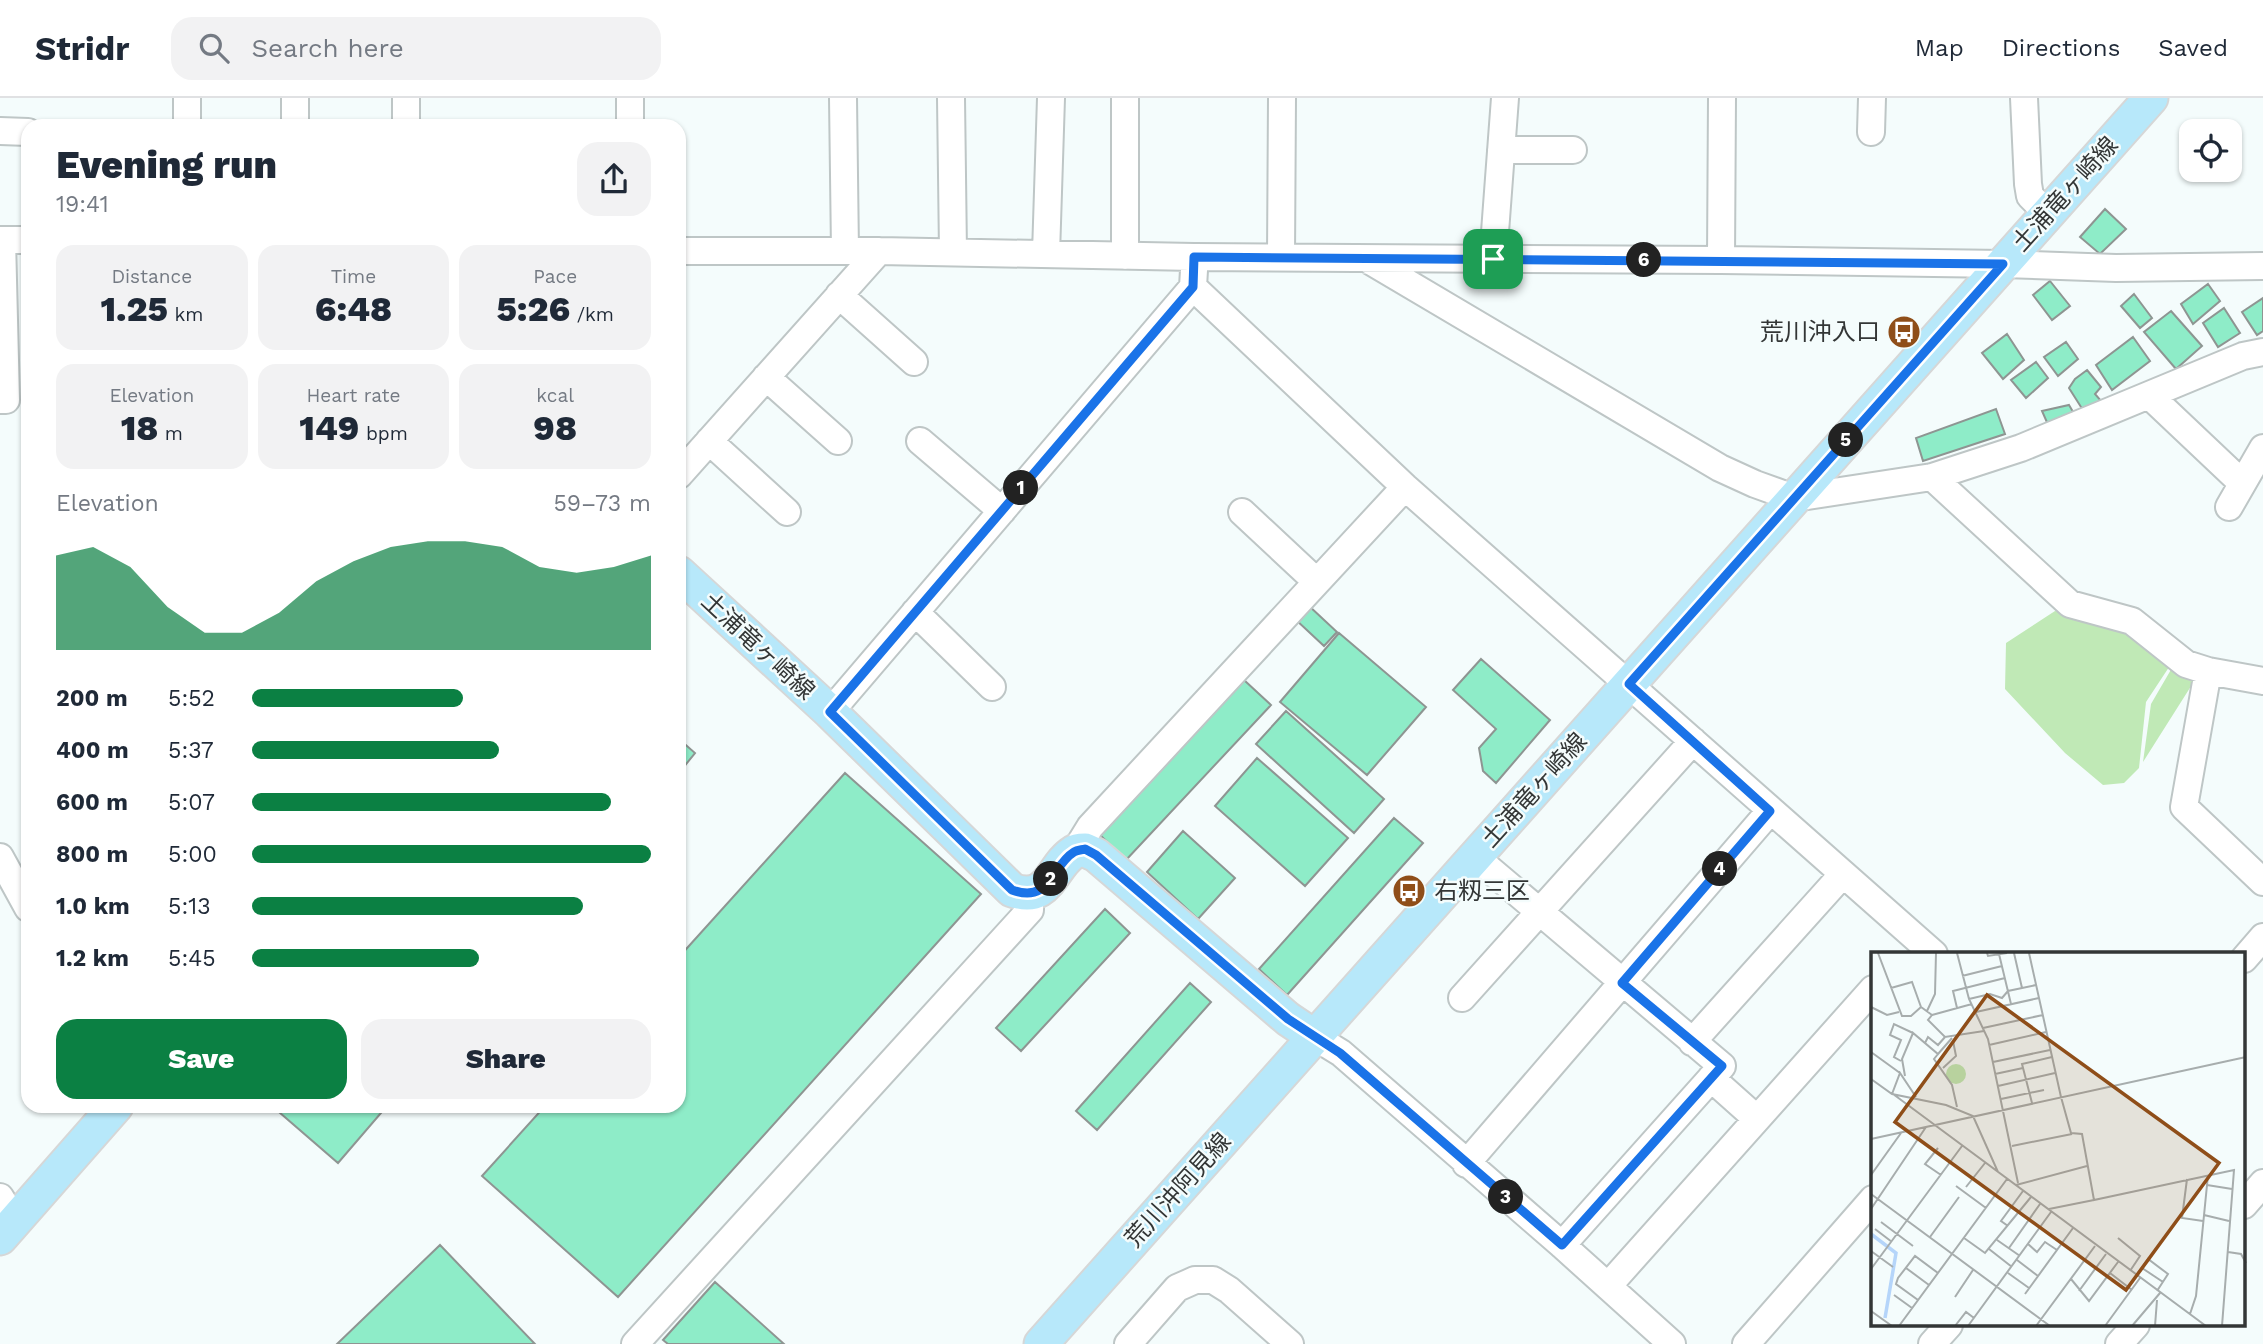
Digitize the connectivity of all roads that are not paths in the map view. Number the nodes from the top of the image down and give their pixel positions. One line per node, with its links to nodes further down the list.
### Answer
1 (187, 98): 15 (street)
2 (295, 98): 16 (street)
3 (406, 98): 17 (street)
4 (630, 98): 18 (street)
5 (843, 98): 27 (street)
6 (951, 98): 29 (street)
7 (1051, 98): 30 (street)
8 (1125, 98): 31 (street)
9 (1282, 98): 33 (street)
10 (1505, 98): 22 (street)
11 (1722, 98): 36 (street)
12 (1872, 98): 21 (street)
13 (2025, 98): 24 (street)
14 (2151, 98): 24 (main road, 土浦竜ヶ崎線)
15 (187, 119)
16 (295, 119)
17 (406, 119)
18 (630, 119)
19 (0, 131): 20 (street)
20 (21, 132)
21 (1871, 132)
22 (1501, 150): 23 (street); 35 (street)
23 (1573, 150)
24 (2048, 214): 37 (main road, 土浦竜ヶ崎線)
25 (10, 240): 41 (street)
26 (686, 251): 27 (street)
27 (845, 251): 28 (street)
28 (878, 251): 29 (street); 40 (street)
29 (953, 252): 30 (street)
30 (1046, 254): 31 (street)
31 (1125, 256): 32 (street)
32 (1194, 257): 33 (street); 39 (street)
33 (1281, 257): 34 (street)
34 (1366, 258): 35 (street); 55 (street)
35 (1493, 259): 36 (street)
36 (1721, 260): 37 (street)
37 (2003, 264): 38 (street); 55 (main road, 土浦竜ヶ崎線)
38 (2263, 266)
39 (1193, 287): 54 (street); 57 (street)
40 (839, 295): 43 (street); 44 (street)
41 (2, 318): 46 (street)
42 (2256, 358): 45 (street)
43 (914, 362)
44 (766, 377): 47 (street); 48 (street)
45 (2150, 396): 52 (street); 53 (street)
46 (0, 400)
47 (709, 441): 51 (street); 58 (street)
48 (838, 441)
49 (920, 441): 57 (street)
50 (2263, 448): 53 (street)
51 (686, 467)
52 (1931, 477): 55 (street); 63 (street)
53 (2242, 483): 56 (street)
54 (1405, 487): 61 (street); 65 (street)
55 (1794, 498): 65 (main road, 土浦竜ヶ崎線)
56 (2229, 507)
57 (1002, 511): 62 (street)
58 (786, 512)
59 (1242, 512): 61 (street)
60 (686, 579): 67 (main road, 土浦竜ヶ崎線)
61 (1317, 582): 70 (street)
62 (915, 612): 66 (street); 67 (street)
63 (2208, 671): 64 (street); 74 (street)
64 (2259, 674)
65 (1629, 684): 68 (street); 72 (main road, 土浦竜ヶ崎線)
66 (992, 687)
67 (830, 712): 75 (main road, 土浦竜ヶ崎線)
68 (1693, 741): 69 (street); 77 (street)
69 (1770, 811): 73 (street); 81 (street)
70 (1074, 852): 75 (main road); 84 (main road)
71 (0, 857): 76 (street)
72 (1475, 857): 77 (street); 84 (main road, 土浦竜ヶ崎線)
73 (1843, 874): 79 (street); 85 (street)
74 (2263, 882)
75 (1030, 893): 96 (street)
76 (21, 895)
77 (1540, 912): 81 (street); 83 (street)
78 (2263, 937): 80 (street)
79 (1919, 949)
80 (2246, 957)
81 (1622, 983): 85 (street); 89 (street)
82 (1871, 991): 88 (street)
83 (1462, 998)
84 (1315, 1037): 89 (street); 97 (main road, 荒川沖阿見線)
85 (1692, 1042): 86 (street)
86 (1711, 1079): 88 (street); 92 (street)
87 (110, 1113): 91 (main road)
88 (1757, 1119): 93 (street)
89 (1466, 1164): 92 (street)
90 (1871, 1201): 101 (street)
91 (5, 1219)
92 (1562, 1245): 93 (street)
93 (1608, 1286): 100 (street)
94 (1948, 1326): 102 (street)
95 (2135, 1326): 103 (street)
96 (635, 1344)
97 (1041, 1344)
98 (1128, 1344): 99 (street)
99 (1290, 1344)
100 (1672, 1344)
101 (1746, 1344)
102 (1932, 1344)
103 (2119, 1344)

